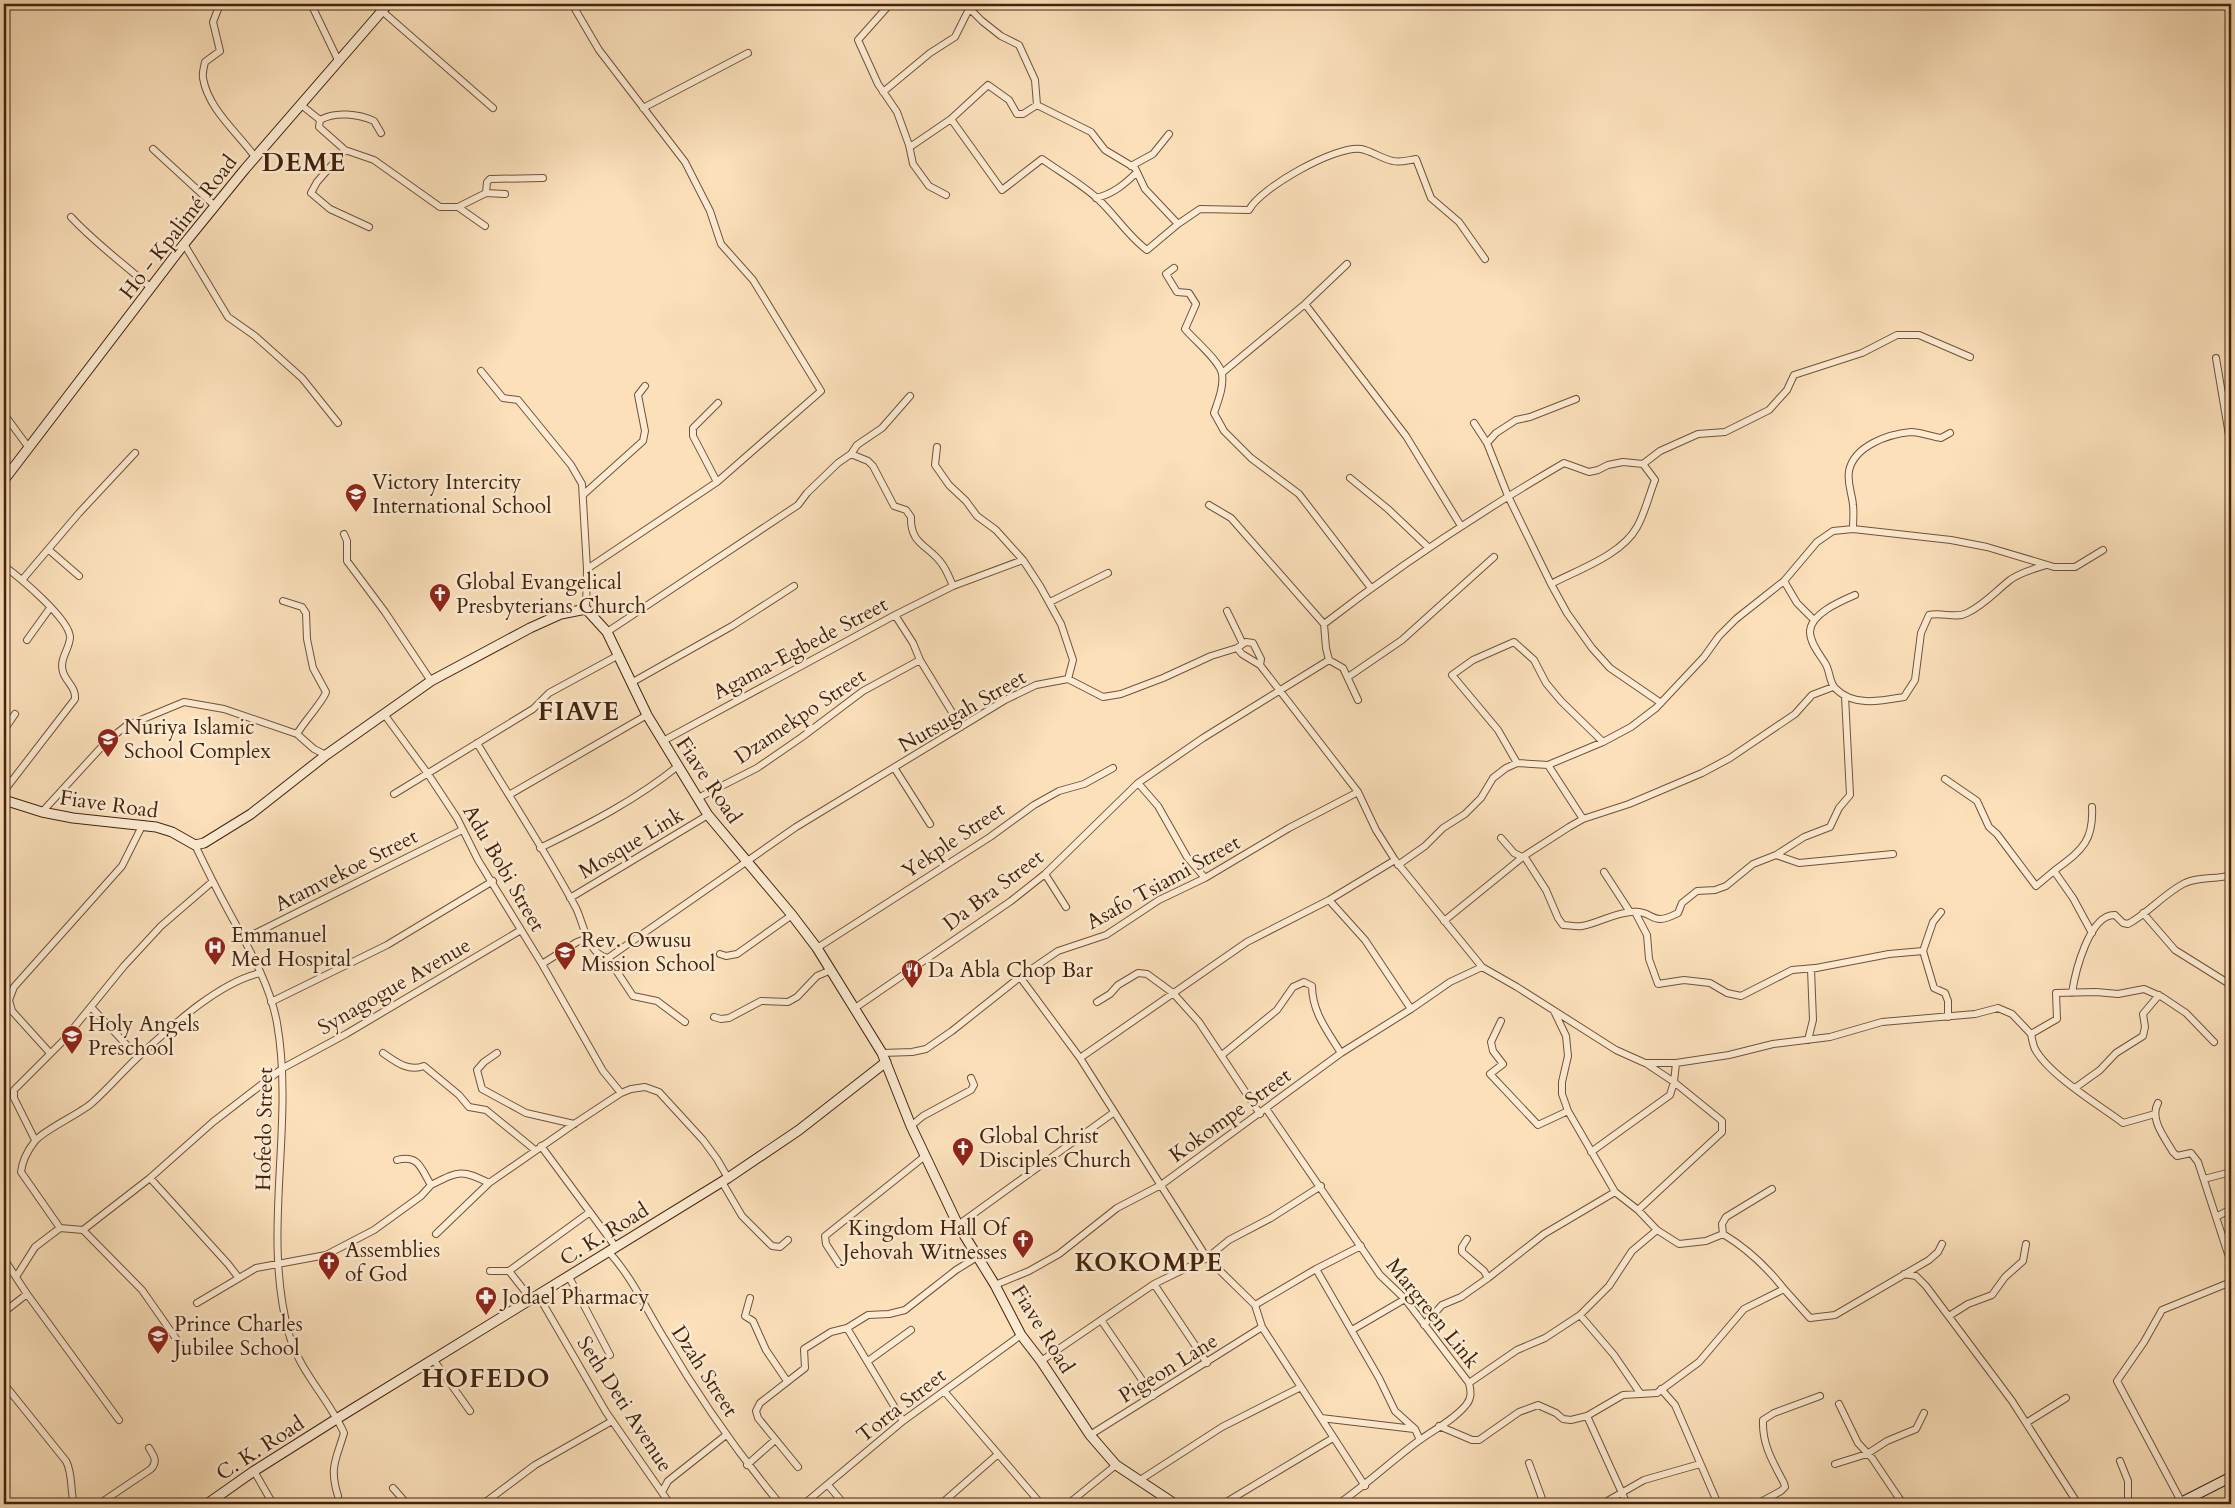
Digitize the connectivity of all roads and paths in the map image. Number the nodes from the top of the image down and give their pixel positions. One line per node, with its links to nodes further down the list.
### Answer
1 (220, 4): 21 (street)
2 (311, 4): 8 (street)
3 (572, 4): 13 (street)
4 (890, 4): 9 (street)
5 (383, 6): 8 (street, Ho - Kpalimé Road); 12 (street)
6 (967, 6): 9 (street); 11 (street)
7 (748, 53): 13 (street)
8 (338, 60): 10 (street, Ho - Kpalimé Road)
9 (883, 92): 18 (street)
10 (300, 104): 15 (street); 21 (street, Ho - Kpalimé Road)
11 (1037, 105): 14 (street); 22 (street)
12 (493, 108)
13 (643, 108): 62 (street)
14 (951, 119): 18 (street); 28 (street)
15 (320, 120): 16 (street); 20 (street)
16 (381, 133)
17 (1169, 134): 22 (street)
18 (910, 147): 27 (street)
19 (153, 149): 29 (street)
20 (345, 150): 30 (street); 34 (street)
21 (255, 157): 29 (street, Ho - Kpalimé Road)
22 (1131, 166): 23 (street)
23 (1137, 172): 28 (street); 32 (street)
24 (544, 178): 25 (street)
25 (486, 193): 26 (street); 30 (street)
26 (505, 194)
27 (946, 196)
28 (1096, 198): 32 (street)
29 (215, 206): 35 (street, Ho - Kpalimé Road)
30 (458, 207): 33 (street)
31 (71, 217): 39 (street)
32 (1178, 224): 36 (street)
33 (485, 226)
34 (369, 227)
35 (184, 244): 39 (street, Ho - Kpalimé Road); 51 (street)
36 (1485, 260)
37 (1347, 264): 40 (street)
38 (1174, 268): 44 (street)
39 (151, 288): 56 (street, Ho - Kpalimé Road)
40 (1305, 304): 44 (street); 66 (street)
41 (1970, 357): 59 (street)
42 (2216, 358): 55 (street)
43 (481, 371): 63 (street)
44 (1222, 373): 84 (street)
45 (645, 386): 63 (street)
46 (910, 396): 58 (street)
47 (1576, 399): 53 (street)
48 (718, 403): 62 (street)
49 (4, 414): 56 (street)
50 (1474, 422): 53 (street)
51 (338, 423)
52 (1950, 433): 67 (street)
53 (1487, 443): 64 (street)
54 (937, 447): 73 (street)
55 (2231, 447)
56 (29, 448): 61 (street, Ho - Kpalimé Road)
57 (135, 453): 70 (street)
58 (851, 454): 83 (street); 94 (street)
59 (1643, 464): 64 (street); 81 (street)
60 (1350, 478): 69 (street)
61 (4, 480)
62 (717, 482): 76 (street)
63 (584, 494): 76 (street)
64 (1508, 496): 66 (street); 81 (street)
65 (1209, 506): 93 (street)
66 (1461, 526): 69 (street)
67 (1852, 529): 74 (street); 80 (street)
68 (344, 534): 103 (street)
69 (1429, 548): 84 (street)
70 (48, 550): 78 (street); 79 (street)
71 (2103, 550): 74 (street)
72 (1494, 557): 101 (street)
73 (1023, 560): 83 (street, Agama-Egbede Street); 87 (street)
74 (2048, 565): 107 (street)
75 (4, 566): 79 (street)
76 (587, 569): 89 (street)
77 (1108, 573): 87 (street)
78 (79, 576)
79 (22, 580): 88 (street)
80 (1784, 581): 92 (street); 109 (street)
81 (1550, 584): 109 (street)
82 (794, 586): 104 (street)
83 (953, 586): 91 (street, Agama-Egbede Street)
84 (1371, 588): 93 (street)
85 (1855, 595): 92 (street)
86 (283, 601): 115 (street)
87 (1050, 602): 102 (street)
88 (50, 608): 95 (street); 128 (street)
89 (586, 609): 94 (street, Fiave Road); 103 (street)
90 (1227, 611): 96 (street)
91 (895, 614): 98 (street); 116 (street, Agama-Egbede Street)
92 (1814, 620): 105 (street)
93 (1324, 624): 99 (street)
94 (606, 632): 97 (street, Fiave Road)
95 (27, 640)
96 (1240, 646): 100 (street); 100 (street); 102 (street)
97 (617, 656): 104 (street, Fiave Road); 118 (street)
98 (920, 660): 113 (street); 132 (street, Dzamekpo Street)
99 (1330, 660): 101 (street); 106 (street, Da Bra Street)
100 (1260, 665): 106 (street)
101 (1348, 677): 108 (street)
102 (1068, 679): 113 (street, Nutsugah Street)
103 (431, 681): 111 (street)
104 (631, 683): 112 (street, Fiave Road)
105 (1833, 687): 107 (street); 137 (street)
106 (1278, 691): 127 (street, Da Bra Street); 129 (street)
107 (1846, 696): 145 (street)
108 (1358, 700)
109 (1661, 702): 117 (street)
110 (15, 714): 114 (street)
111 (384, 714): 119 (street); 125 (street, Adu Bobi Street)
112 (647, 715): 116 (street, Fiave Road); 131 (street)
113 (962, 727): 124 (street, Nutsugah Street)
114 (4, 730)
115 (297, 734): 119 (street); 135 (street)
116 (662, 741): 122 (street, Fiave Road)
117 (1603, 742): 120 (street); 121 (street)
118 (478, 743): 125 (street); 131 (street)
119 (326, 755): 142 (street)
120 (1517, 763): 121 (street); 148 (street)
121 (1548, 765): 137 (street)
122 (678, 766): 132 (street, Fiave Road); 143 (street)
123 (1112, 768): 170 (street, Yekple Street)
124 (895, 769): 138 (street); 147 (street, Nutsugah Street)
125 (428, 774): 130 (street); 140 (street, Adu Bobi Street)
126 (1945, 779): 149 (street)
127 (1138, 783): 151 (street, Da Bra Street); 153 (street)
128 (4, 791)
129 (1358, 792): 148 (street); 153 (street, Asafo Tsiami Street)
130 (394, 794)
131 (509, 795): 143 (street)
132 (698, 798): 136 (street, Fiave Road)
133 (4, 800): 135 (street, Fiave Road)
134 (2092, 807): 149 (street)
135 (42, 812): 139 (street, Fiave Road)
136 (708, 814): 147 (street, Fiave Road); 156 (street, Mosque Link)
137 (1583, 819): 146 (street)
138 (930, 824)
139 (142, 826): 142 (street, Fiave Road); 186 (street)
140 (462, 830): 154 (street, Adu Bobi Street); 168 (street, Atamvekoe Street)
141 (1501, 838): 146 (street)
142 (195, 845): 155 (street, Hofedo Street)
143 (540, 848): 156 (street)
144 (1893, 854): 145 (street)
145 (1776, 855): 159 (street)
146 (1523, 856): 159 (street); 163 (street)
147 (747, 862): 162 (street, Fiave Road); 173 (street, Nutsugah Street)
148 (1396, 862): 157 (street); 163 (street)
149 (2054, 871): 166 (street)
150 (1604, 872): 159 (street)
151 (1045, 874): 158 (street); 188 (street, Da Bra Street)
152 (2231, 875): 161 (street)
153 (1205, 878): 179 (street, Asafo Tsiami Street)
154 (493, 881): 165 (street, Adu Bobi Street); 184 (street)
155 (212, 882): 168 (street, Hofedo Street); 187 (street)
156 (570, 898): 164 (street)
157 (1329, 900): 181 (street); 190 (street)
158 (1066, 907)
159 (1632, 912): 176 (street)
160 (1941, 912): 171 (street)
161 (2143, 913): 166 (street); 180 (street)
162 (792, 915): 170 (street, Fiave Road); 172 (street)
163 (1444, 921): 175 (street)
164 (583, 925): 167 (street); 169 (street)
165 (521, 930): 174 (street, Adu Bobi Street); 210 (street, Synagogue Avenue)
166 (2092, 933): 182 (street)
167 (588, 938): 169 (street); 173 (street)
168 (244, 939): 178 (street, Hofedo Street)
169 (577, 942): 174 (street)
170 (816, 948): 177 (street, Fiave Road)
171 (1923, 951): 176 (street); 193 (street)
172 (720, 954)
173 (608, 958): 195 (street)
174 (542, 964): 214 (street, Adu Bobi Street)
175 (1482, 967): 190 (street, Kokompe Street); 191 (street)
176 (1815, 968): 197 (street)
177 (831, 970): 188 (street, Fiave Road); 192 (street)
178 (260, 973): 184 (street, Hofedo Street); 205 (street)
179 (1020, 977): 201 (street, Asafo Tsiami Street); 206 (street)
180 (2231, 985)
181 (1173, 993): 185 (street); 204 (street); 206 (street)
182 (2072, 993): 183 (street); 196 (street)
183 (2159, 995): 198 (street); 213 (street)
184 (271, 1002): 210 (street, Hofedo Street)
185 (1097, 1002)
186 (8, 1003): 189 (street); 199 (street)
187 (90, 1007): 199 (street); 205 (street)
188 (855, 1008): 201 (street, Fiave Road)
189 (4, 1010)
190 (1411, 1010): 202 (street, Kokompe Street)
191 (1554, 1010): 208 (street); 217 (street)
192 (714, 1017)
193 (1948, 1017): 196 (street); 197 (street)
194 (1501, 1021): 217 (street)
195 (685, 1022)
196 (2031, 1034): 213 (street)
197 (1808, 1040): 209 (street)
198 (2214, 1042)
199 (50, 1053): 223 (street)
200 (383, 1053): 224 (street, Dzah Street)
201 (882, 1053): 207 (street, Fiave Road)
202 (1341, 1053): 204 (street); 216 (street, Kokompe Street)
203 (496, 1054): 221 (street)
204 (1222, 1055): 219 (street)
205 (138, 1057): 223 (street)
206 (1080, 1058): 218 (street)
207 (886, 1062): 222 (street, Fiave Road); 231 (street, C. K. Road)
208 (1645, 1063): 209 (street); 212 (street)
209 (1676, 1063): 212 (street)
210 (283, 1068): 229 (street, Synagogue Avenue); 258 (street, Hofedo Street)
211 (972, 1078): 222 (street)
212 (1674, 1082): 225 (street); 239 (street)
213 (2075, 1088): 220 (street)
214 (621, 1093): 221 (street); 231 (street)
215 (2158, 1103): 220 (street)
216 (1267, 1110): 219 (street, Kokompe Street); 235 (street, Margreen Link)
217 (1568, 1110): 225 (street)
218 (1114, 1113): 234 (street); 242 (street)
219 (1260, 1114): 234 (street, Kokompe Street)
220 (2155, 1114): 230 (street)
221 (574, 1124): 224 (street)
222 (911, 1126): 226 (street, Fiave Road)
223 (35, 1140): 243 (street)
224 (538, 1148): 232 (street); 240 (street, Dzah Street)
225 (1591, 1152): 237 (street)
226 (924, 1156): 242 (street, Fiave Road); 259 (street)
227 (397, 1160): 233 (street)
228 (2231, 1172): 230 (street)
229 (150, 1178): 244 (street, Synagogue Avenue); 265 (street)
230 (2204, 1179): 241 (street)
231 (725, 1180): 249 (street); 253 (street, C. K. Road)
232 (489, 1184): 233 (street); 246 (street)
233 (431, 1185): 258 (street)
234 (1161, 1185): 256 (street); 270 (street, Kokompe Street)
235 (1320, 1186): 252 (street, Margreen Link); 256 (street)
236 (1772, 1189): 247 (street)
237 (1615, 1192): 239 (street); 267 (street)
238 (2231, 1209): 241 (street)
239 (1638, 1210): 245 (street)
240 (590, 1212): 253 (street, Dzah Street); 261 (street)
241 (2216, 1217): 257 (street)
242 (958, 1225): 254 (street, Fiave Road)
243 (60, 1228): 244 (street); 264 (street)
244 (83, 1230): 288 (street)
245 (1657, 1230): 247 (street); 279 (street)
246 (436, 1234)
247 (1723, 1234): 271 (street)
248 (1467, 1239): 267 (street)
249 (788, 1240)
250 (1942, 1244): 263 (street)
251 (2026, 1244): 280 (street)
252 (1361, 1246): 260 (street); 275 (street, Margreen Link)
253 (612, 1249): 266 (street, C. K. Road); 316 (street, Dzah Street)
254 (977, 1257): 270 (street, Fiave Road); 284 (street)
255 (4, 1258): 264 (street)
256 (1208, 1258): 269 (street); 277 (street)
257 (2231, 1263)
258 (277, 1264): 265 (street); 308 (street, Hofedo Street)
259 (839, 1264)
260 (1316, 1269): 277 (street); 286 (street)
261 (509, 1270): 262 (street); 273 (street, Seth Deti Avenue)
262 (490, 1271)
263 (1904, 1274): 271 (street); 280 (street)
264 (16, 1277): 272 (street)
265 (238, 1277): 276 (street)
266 (569, 1277): 273 (street, C. K. Road); 289 (street)
267 (1488, 1278): 282 (street)
268 (2231, 1282): 340 (street)
269 (1154, 1284): 281 (street); 293 (street)
270 (995, 1285): 287 (street, Fiave Road)
271 (1784, 1289): 298 (street)
272 (27, 1294): 278 (street); 310 (street)
273 (535, 1297): 290 (street, C. K. Road); 311 (street, Seth Deti Avenue)
274 (750, 1298): 294 (street)
275 (1405, 1299): 282 (street, Margreen Link); 286 (street)
276 (197, 1303)
277 (1255, 1305): 283 (street)
278 (4, 1312)
279 (1580, 1315): 295 (street); 300 (street)
280 (1949, 1316): 313 (street)
281 (1101, 1320): 292 (street); 301 (street)
282 (1424, 1324): 295 (street, Margreen Link)
283 (1262, 1327): 293 (street, Pigeon Lane); 297 (street)
284 (847, 1328): 291 (street); 294 (street)
285 (911, 1330): 291 (street)
286 (1352, 1330): 315 (street)
287 (1021, 1335): 292 (street, Fiave Road); 299 (street, Torta Street)
288 (184, 1350)
289 (610, 1355)
290 (433, 1359): 305 (street); 308 (street, C. K. Road)
291 (868, 1361): 312 (street)
292 (1042, 1361): 317 (street, Fiave Road)
293 (1207, 1363): 301 (street, Pigeon Lane)
294 (787, 1381): 319 (street)
295 (1469, 1383): 314 (street, Margreen Link)
296 (4, 1384): 341 (street)
297 (1301, 1387): 309 (street); 333 (street)
298 (1662, 1388): 300 (street); 326 (street)
299 (944, 1391): 312 (street, Torta Street); 323 (street)
300 (1640, 1393): 307 (street)
301 (1153, 1396): 317 (street, Pigeon Lane)
302 (1820, 1396): 361 (street)
303 (2066, 1398): 313 (street)
304 (1839, 1404): 322 (street)
305 (470, 1411)
306 (1924, 1412): 322 (street)
307 (1588, 1416): 314 (street); 338 (street)
308 (338, 1418): 331 (street, C. K. Road); 339 (street)
309 (1321, 1418): 315 (street); 318 (street)
310 (119, 1420)
311 (612, 1421): 337 (street, Seth Deti Avenue); 346 (street)
312 (903, 1421): 334 (street, Torta Street)
313 (2026, 1423): 363 (street)
314 (1439, 1426): 320 (street, Margreen Link)
315 (1415, 1429): 320 (street)
316 (726, 1435): 328 (street, Dzah Street); 337 (street)
317 (1090, 1435): 329 (street, Fiave Road)
318 (1333, 1438): 335 (street); 355 (street)
319 (775, 1440): 328 (street); 330 (street)
320 (1420, 1440): 335 (street, Margreen Link)
321 (149, 1448): 342 (street)
322 (1867, 1454): 327 (street); 362 (street)
323 (998, 1455): 351 (street); 352 (street)
324 (2120, 1461): 364 (street)
325 (1529, 1464): 357 (street)
326 (1700, 1464): 338 (street); 360 (street)
327 (1835, 1464)
328 (748, 1465): 348 (street, Dzah Street)
329 (1116, 1465): 333 (street, Fiave Road); 353 (street)
330 (798, 1467)
331 (254, 1471): 343 (street, C. K. Road); 344 (street)
332 (2231, 1477): 340 (street)
333 (1140, 1480): 354 (street, Fiave Road)
334 (828, 1486): 349 (street, Torta Street); 350 (street)
335 (1365, 1486): 356 (street, Margreen Link)
336 (392, 1488): 345 (street)
337 (662, 1492): 347 (street, Seth Deti Avenue)
338 (1620, 1492): 358 (street); 359 (street)
339 (338, 1496)
340 (2180, 1503)
341 (74, 1504)
342 (99, 1504)
343 (207, 1504)
344 (273, 1504)
345 (407, 1504)
346 (483, 1504)
347 (670, 1504)
348 (780, 1504)
349 (804, 1504)
350 (844, 1504)
351 (941, 1504)
352 (1041, 1504)
353 (1068, 1504)
354 (1175, 1504)
355 (1223, 1504)
356 (1338, 1504)
357 (1544, 1504)
358 (1602, 1504)
359 (1627, 1504)
360 (1718, 1504)
361 (1757, 1504)
362 (1903, 1504)
363 (2078, 1504)
364 (2130, 1504)

